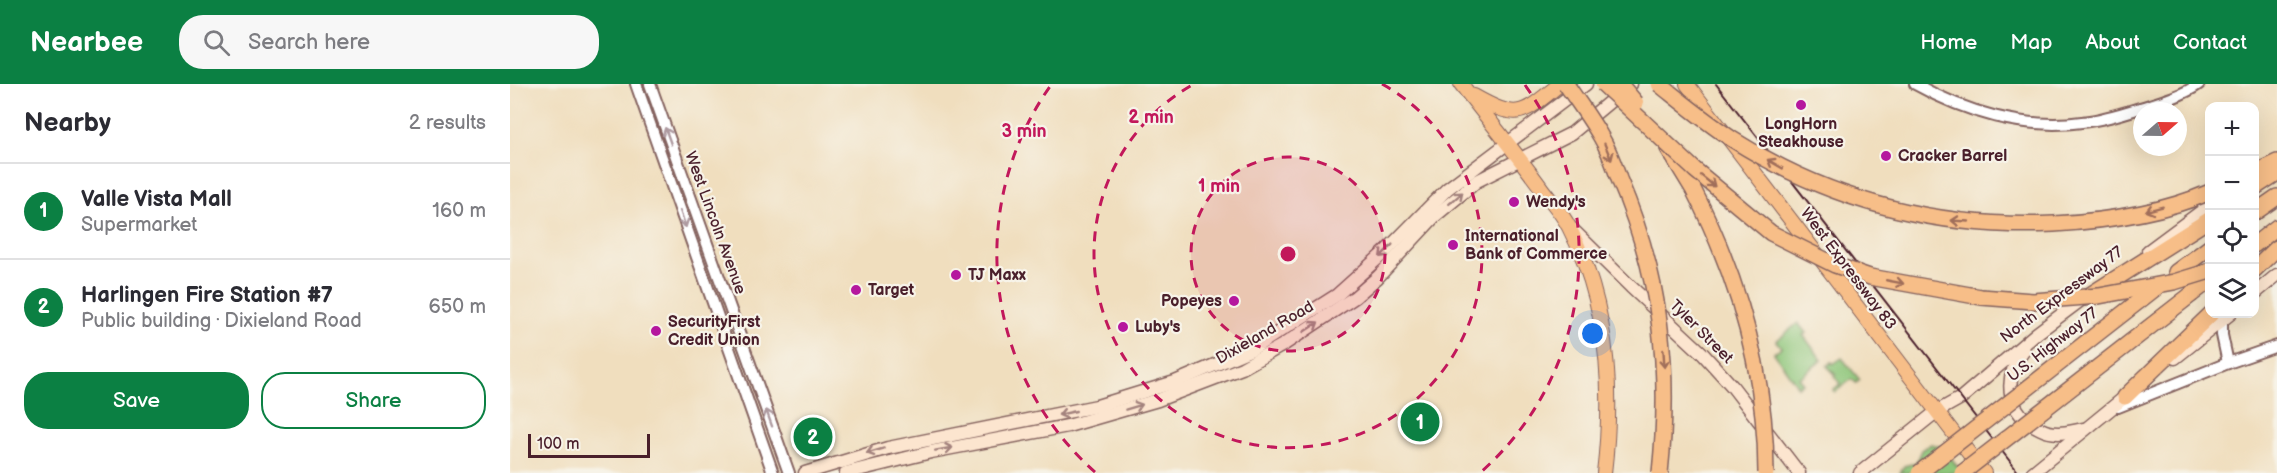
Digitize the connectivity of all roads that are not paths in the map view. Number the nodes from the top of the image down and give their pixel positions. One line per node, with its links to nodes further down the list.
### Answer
1 (636, 84): 48 (street, West Lincoln Avenue, one-way to 48)
2 (650, 84): 49 (street, West Lincoln Avenue, one-way to 2)
3 (1560, 84): 13 (main road)
4 (1566, 84): 53 (highway, one-way to 53, bridge)
5 (1586, 84): 14 (main road, Dixieland Road)
6 (1603, 84): 34 (highway, one-way to 34, bridge)
7 (1620, 84): 54 (highway, bridge)
8 (1631, 84): 16 (main road, Dixieland Road)
9 (1659, 84): 22 (highway, one-way to 9, bridge)
10 (1687, 84): 46 (main road, West Expressway 83)
11 (1915, 84): 12 (street)
12 (2199, 84)
13 (1464, 88): 14 (main road)
14 (1508, 143): 16 (main road); 50 (main road, Dixieland Road, one-way to 50)
15 (2277, 155): 18 (main road)
16 (1520, 159): 27 (main road); 51 (main road, Dixieland Road, one-way to 16)
17 (2277, 162): 19 (highway)
18 (2259, 168)
19 (2259, 170)
20 (2277, 173): 21 (highway)
21 (2259, 185)
22 (2205, 194)
23 (2277, 197): 25 (highway)
24 (2205, 209): 38 (main road, North Expressway 77)
25 (2258, 210)
26 (2205, 222): 38 (highway)
27 (1568, 225): 52 (main road); 55 (main road, Tyler Street)
28 (2277, 227): 29 (highway)
29 (2259, 241)
30 (2277, 246): 32 (highway); 33 (highway)
31 (2205, 251): 57 (highway, U.S. Highway 77, bridge)
32 (2259, 253)
33 (2259, 265)
34 (2205, 273)
35 (2277, 275): 37 (main road)
36 (2205, 284): 58 (highway, bridge)
37 (2259, 290)
38 (2075, 304): 41 (main road, North Expressway 77)
39 (2219, 318): 44 (highway)
40 (2221, 318): 43 (street)
41 (2037, 333): 46 (main road, North Expressway 77); 47 (main road)
42 (2277, 346): 43 (street)
43 (2228, 363): 45 (street)
44 (2125, 397): 45 (main road)
45 (2110, 410): 47 (main road)
46 (1936, 412): 56 (main road, North Expressway 77); 59 (main road, West Expressway 83)
47 (2087, 428): 60 (main road)
48 (773, 473)
49 (789, 473)
50 (805, 473)
51 (846, 473)
52 (1604, 473)
53 (1660, 473)
54 (1766, 473)
55 (1799, 473)
56 (1860, 473)
57 (1919, 473)
58 (1962, 473)
59 (1984, 473)
60 (2032, 473)

